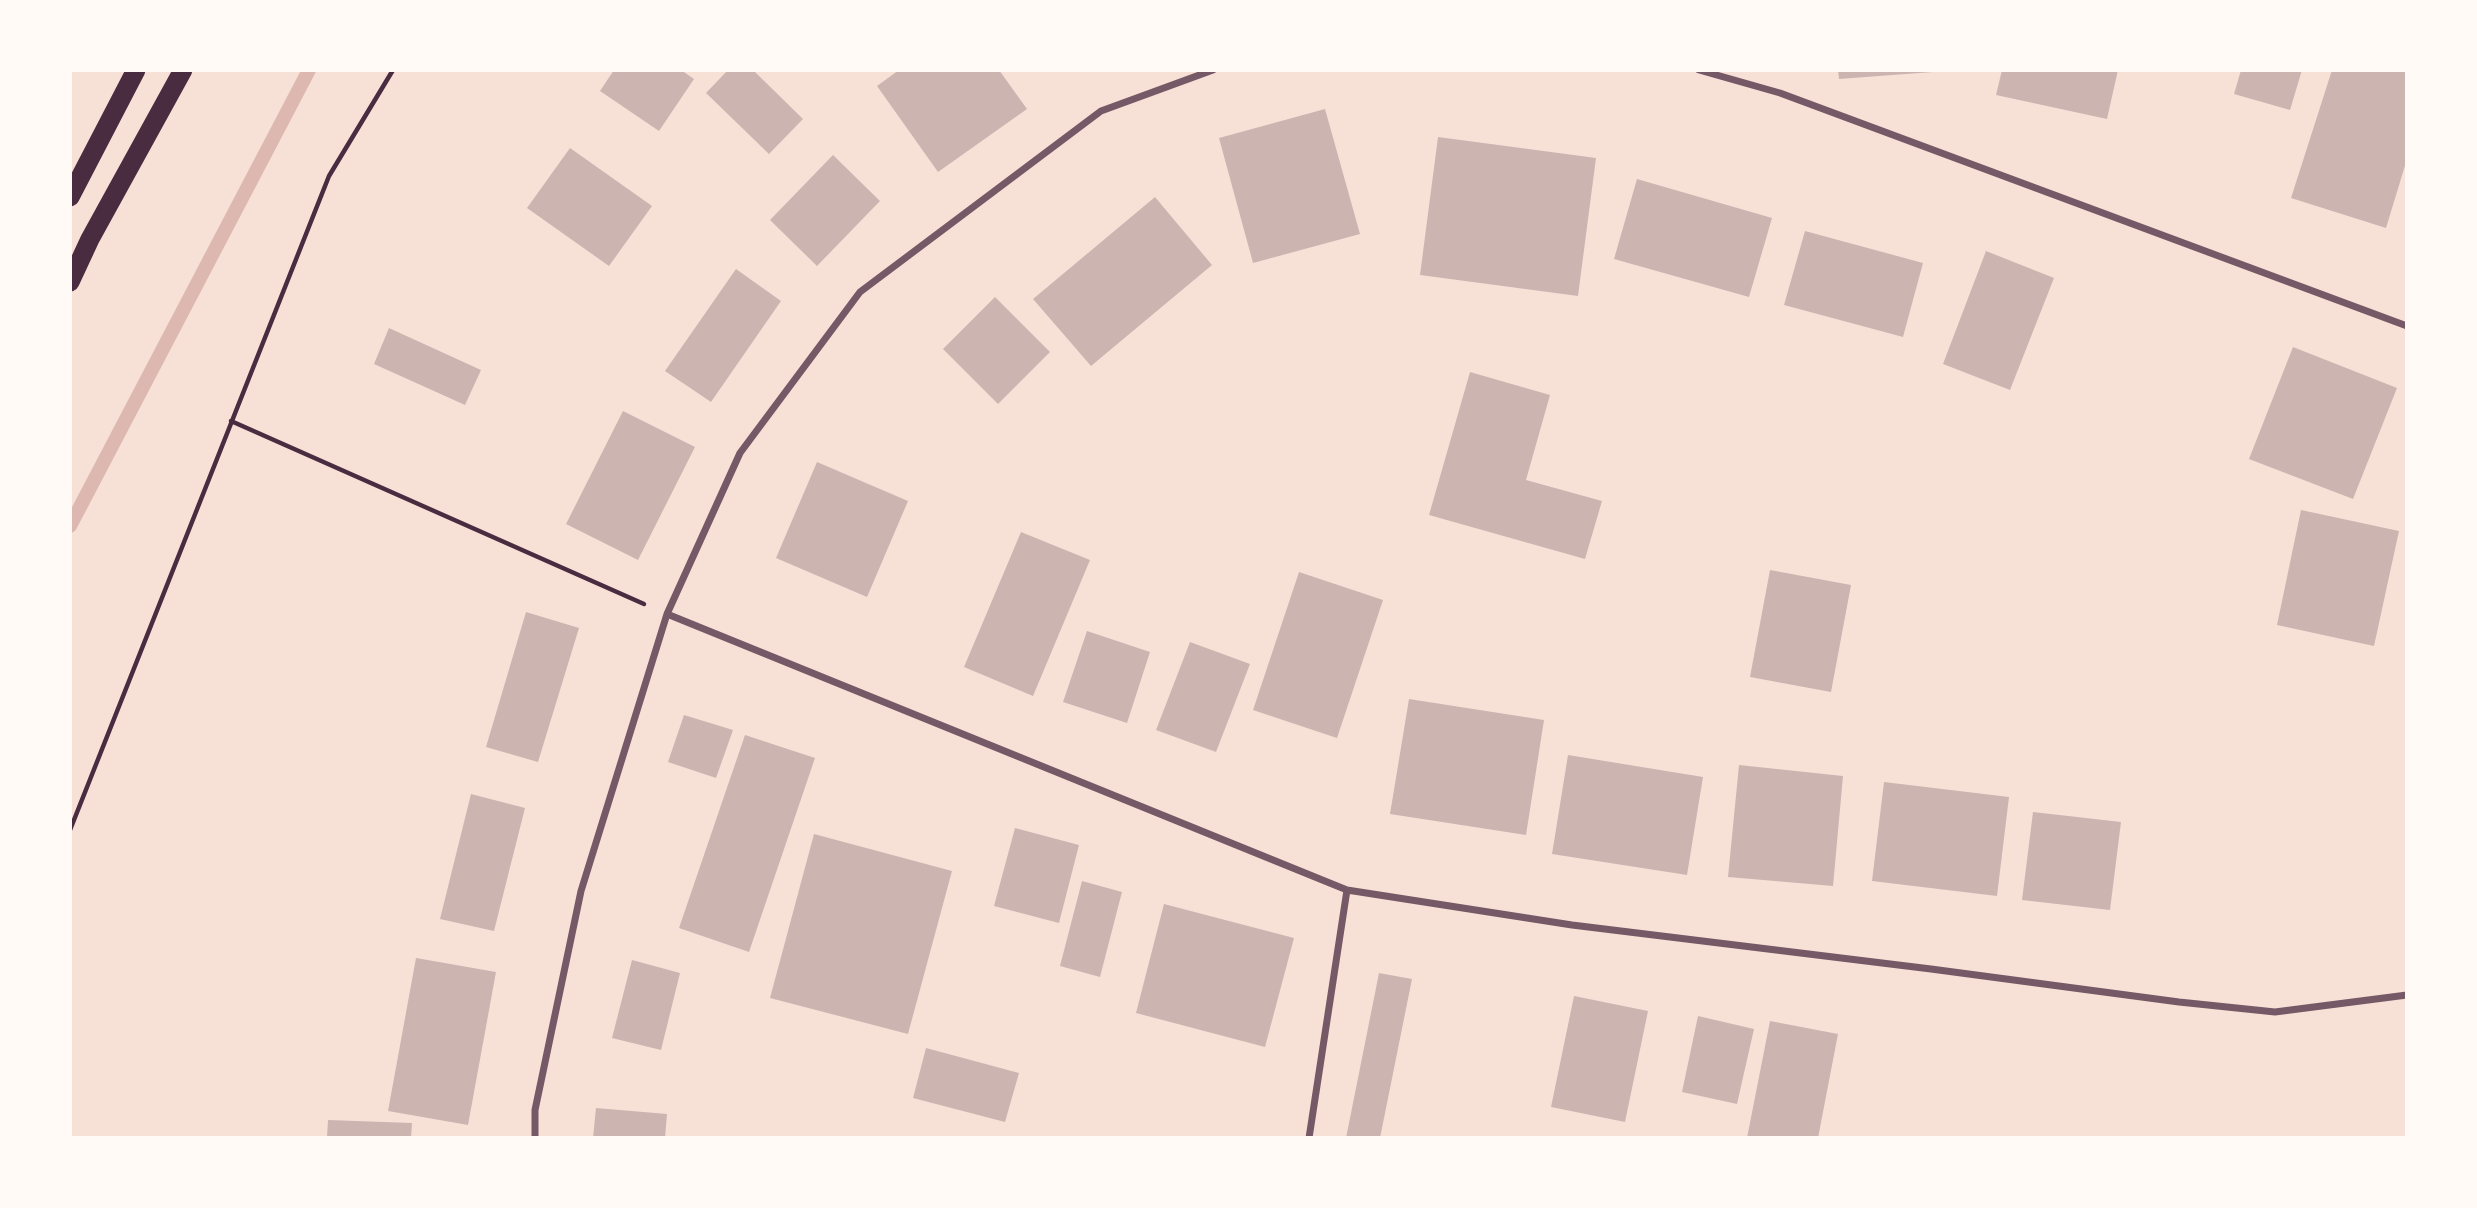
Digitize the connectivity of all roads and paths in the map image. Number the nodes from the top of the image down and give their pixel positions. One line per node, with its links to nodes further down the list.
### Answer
1 (136, 70): 6 (highway)
2 (183, 70): 7 (highway)
3 (393, 70): 9 (path)
4 (1213, 70): 10 (street)
5 (1699, 70): 8 (street)
6 (70, 197)
7 (70, 282)
8 (2407, 326)
9 (231, 421): 10 (path); 11 (path)
10 (667, 614): 12 (street); 14 (street)
11 (70, 830)
12 (1347, 890): 13 (street); 15 (street)
13 (2407, 995)
14 (535, 1138)
15 (1310, 1138)

